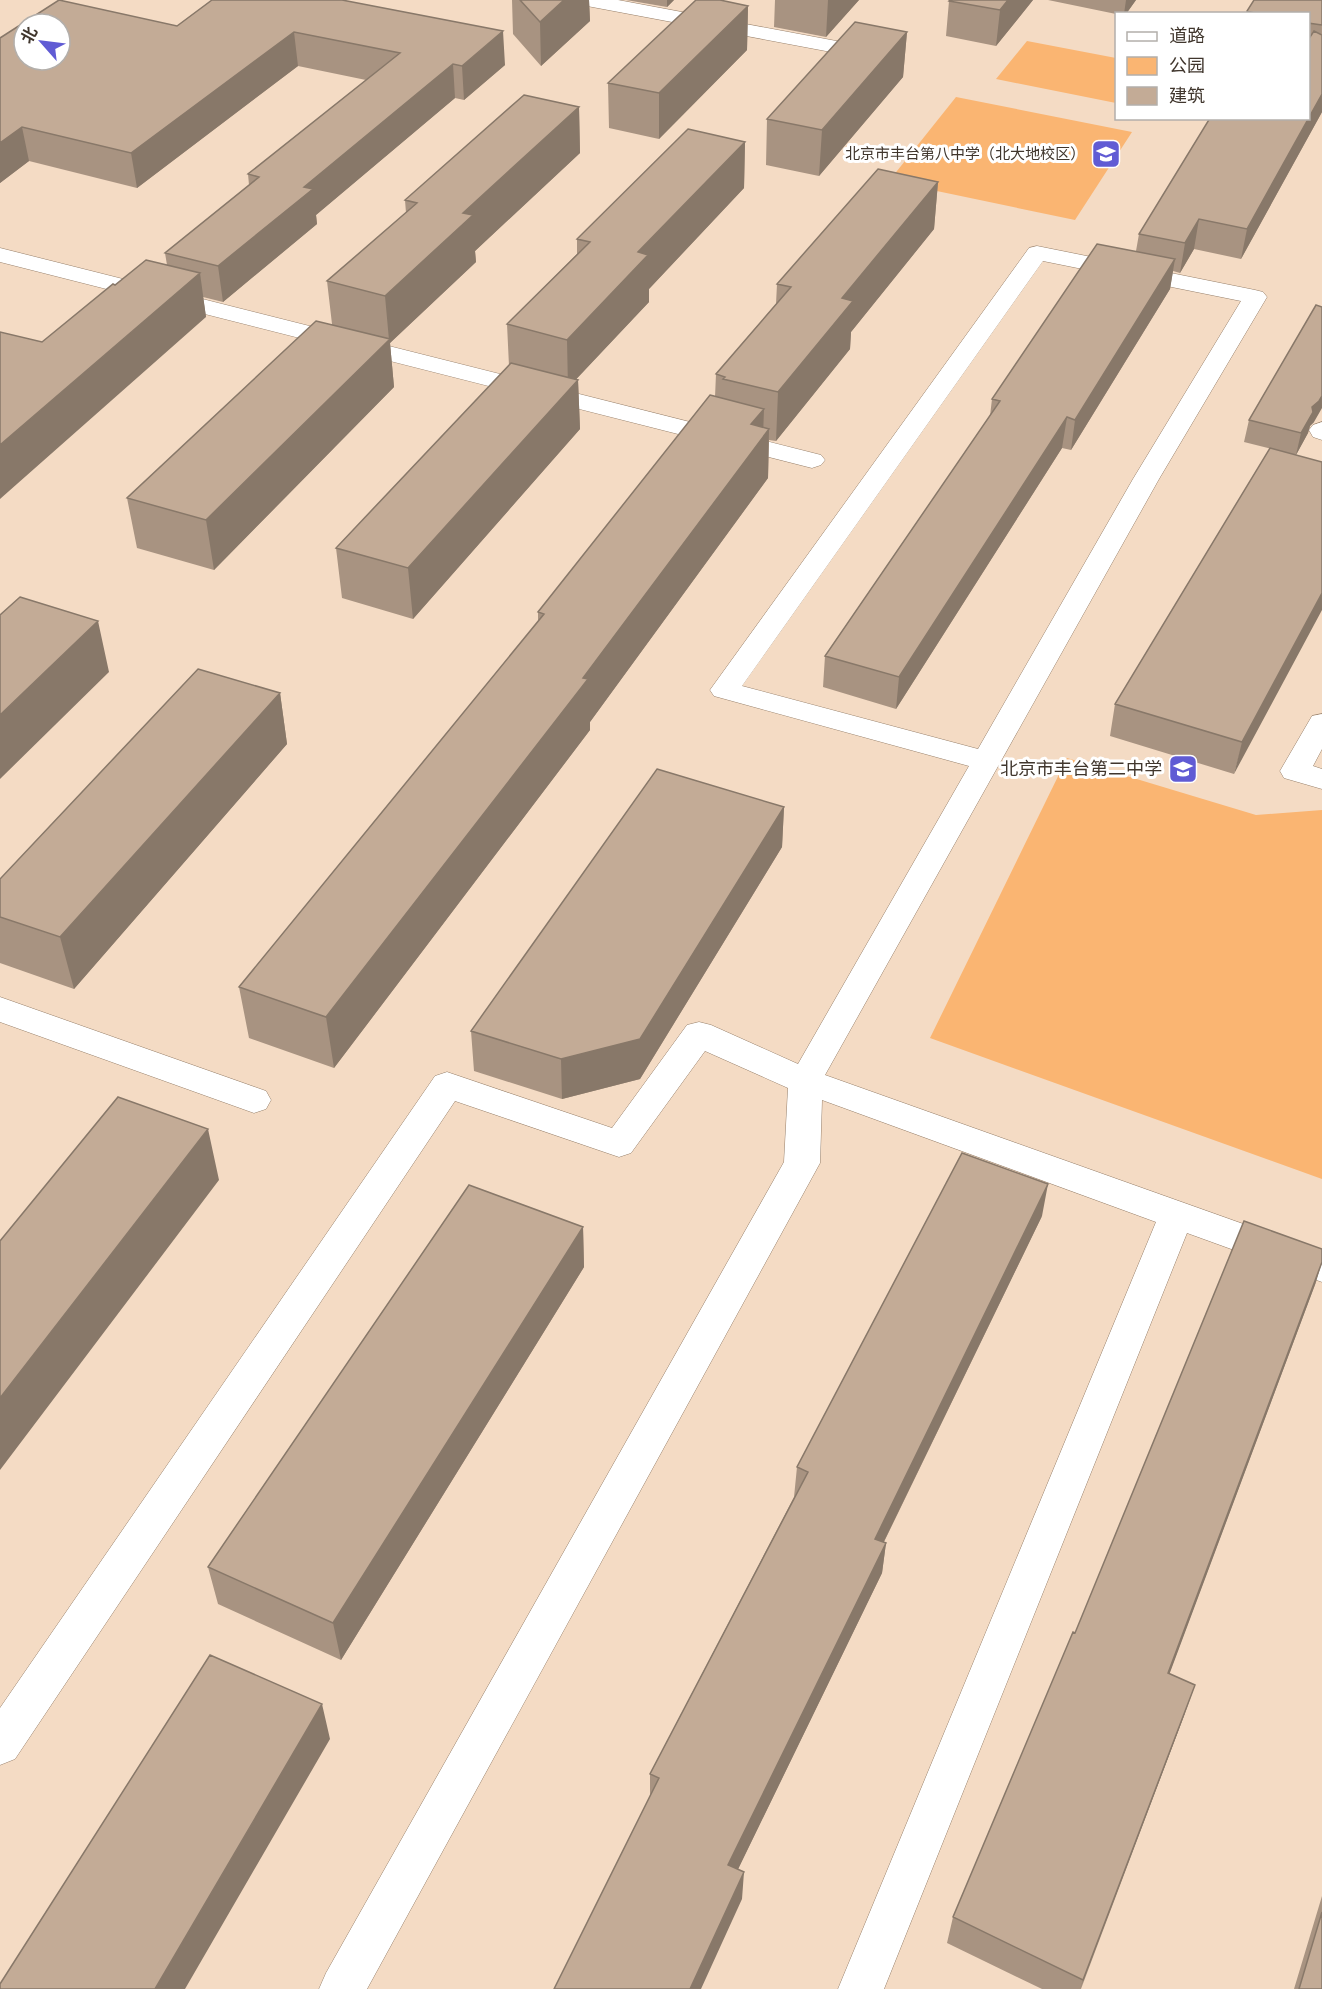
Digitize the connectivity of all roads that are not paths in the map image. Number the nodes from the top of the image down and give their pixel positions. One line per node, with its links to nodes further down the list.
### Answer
1 (587, 0): 2 (street)
2 (863, 52)
3 (0, 255): 4 (street)
4 (812, 460)
5 (1322, 723): 7 (street)
6 (987, 761): 6 (street); 9 (street)
7 (1322, 779)
8 (0, 1009): 10 (street)
9 (805, 1082): 11 (street); 13 (street); 14 (street)
10 (254, 1100)
11 (1176, 1216): 12 (street); 15 (street)
12 (1322, 1267)
13 (0, 1745)
14 (342, 1989)
15 (861, 1989)

